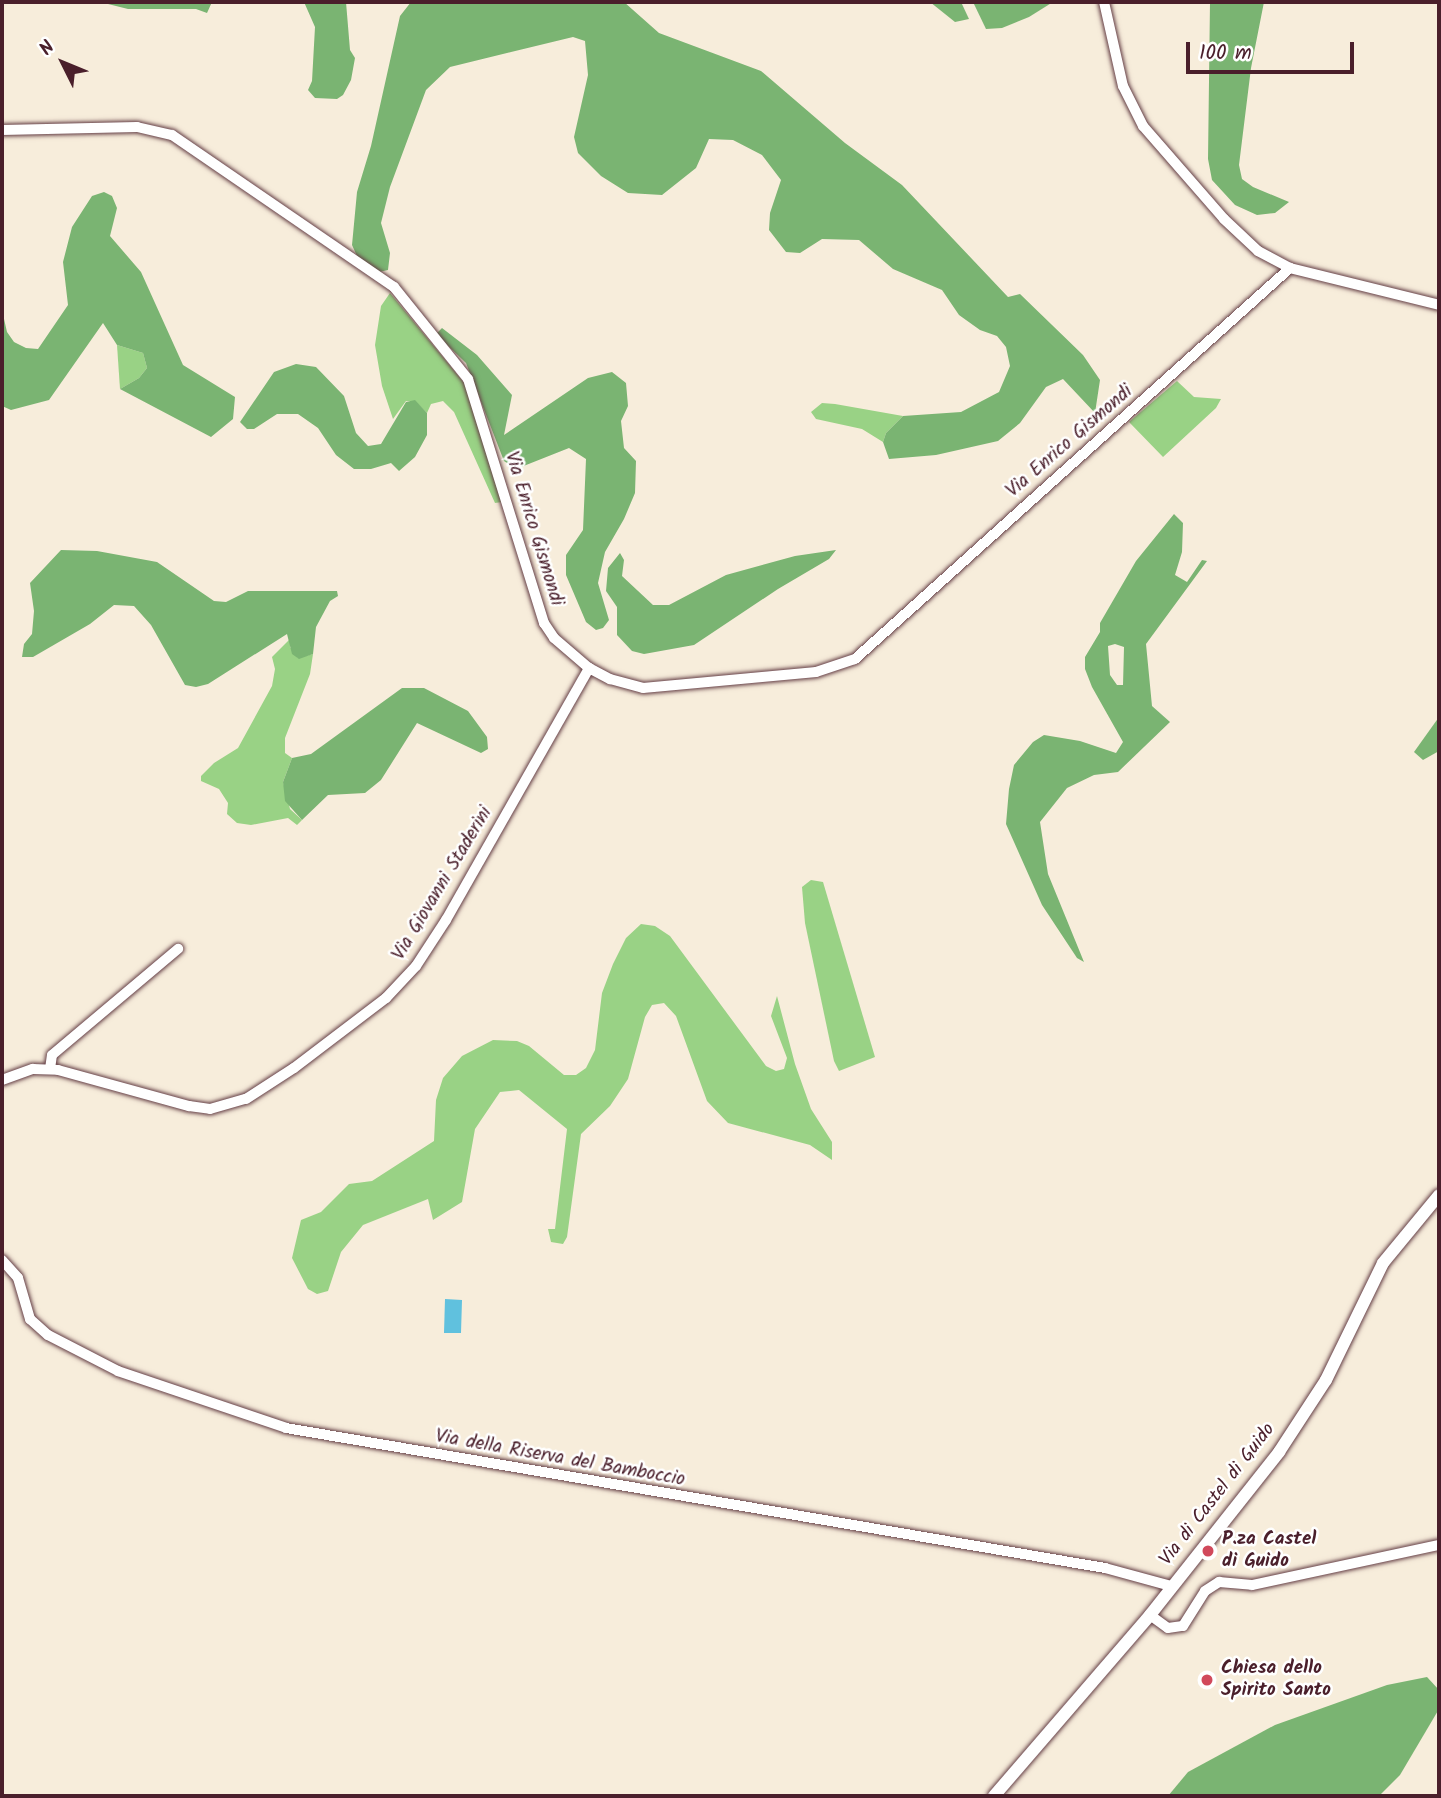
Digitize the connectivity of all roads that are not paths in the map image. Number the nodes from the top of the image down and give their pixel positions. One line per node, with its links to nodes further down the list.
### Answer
1 (1104, 2): 3 (street)
2 (2, 130): 5 (street, Via Enrico Gismondi)
3 (1290, 268): 4 (street); 5 (street, Via Enrico Gismondi)
4 (1439, 305)
5 (589, 668): 7 (street, Via Giovanni Staderini)
6 (178, 949): 7 (street)
7 (50, 1069): 8 (street, Via Giovanni Staderini)
8 (2, 1080)
9 (1439, 1195): 12 (street, Via di Castel di Guido)
10 (2, 1260): 12 (street, Via della Riserva del Bamboccio)
11 (1439, 1545): 13 (street)
12 (1171, 1586): 13 (street, Via di Castel di Guido)
13 (1150, 1615): 14 (street, Via di Castel di Guido)
14 (994, 1796)

